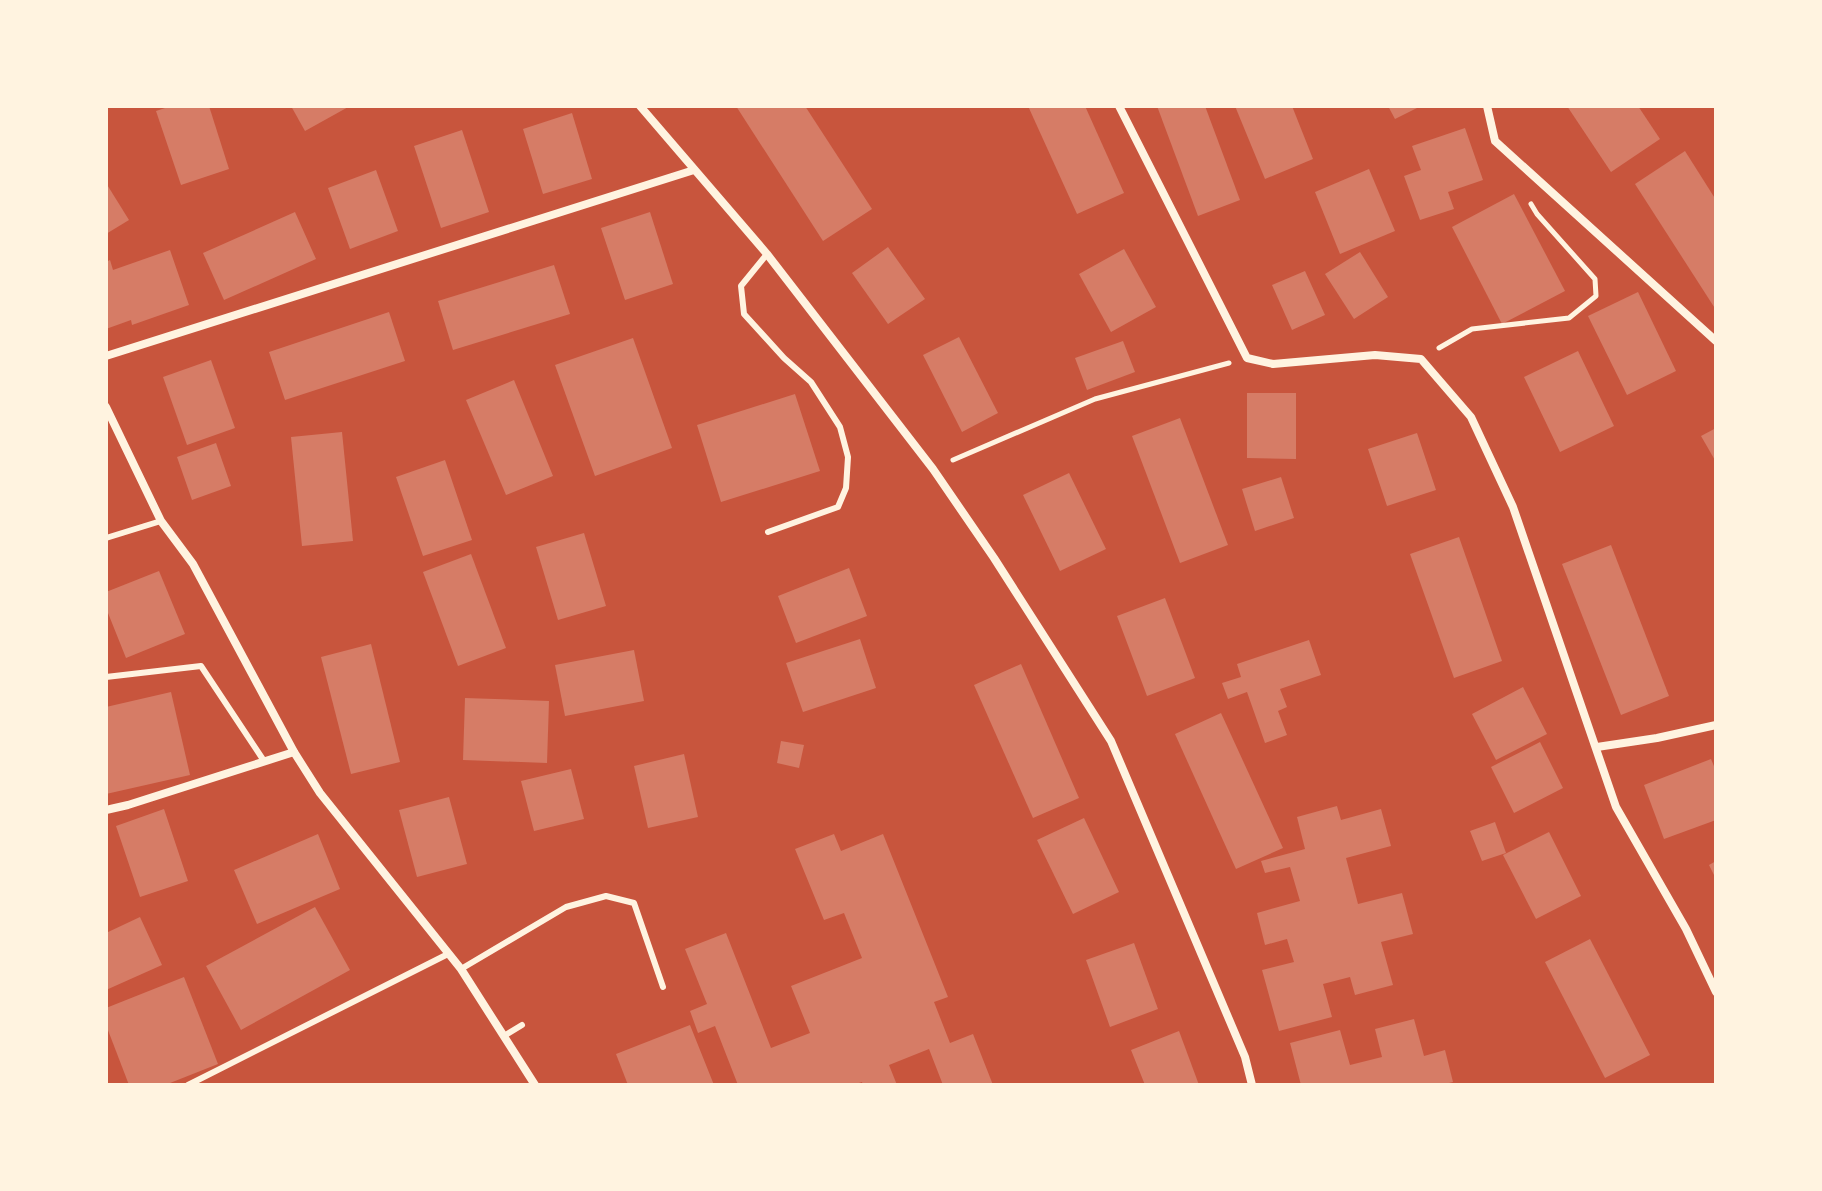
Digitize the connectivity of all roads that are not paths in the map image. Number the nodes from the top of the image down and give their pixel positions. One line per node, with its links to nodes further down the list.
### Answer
1 (640, 106): 4 (street)
2 (1119, 106): 14 (street)
3 (1487, 106): 6 (street)
4 (694, 170): 5 (street); 7 (street)
5 (767, 254): 10 (lane); 26 (street)
6 (1716, 341)
7 (106, 356)
8 (106, 407): 9 (street)
9 (161, 521): 11 (lane); 15 (street)
10 (768, 532)
11 (106, 538)
12 (106, 677): 16 (lane)
13 (1716, 725): 14 (street)
14 (1597, 747): 21 (street)
15 (294, 752): 16 (street); 18 (street)
16 (264, 761): 17 (street)
17 (106, 810)
18 (448, 954): 19 (street); 24 (lane)
19 (461, 969): 20 (lane); 23 (street)
20 (663, 987)
21 (1716, 992)
22 (522, 1025): 23 (lane)
23 (504, 1036): 25 (street)
24 (188, 1085)
25 (535, 1085)
26 (1252, 1085)

